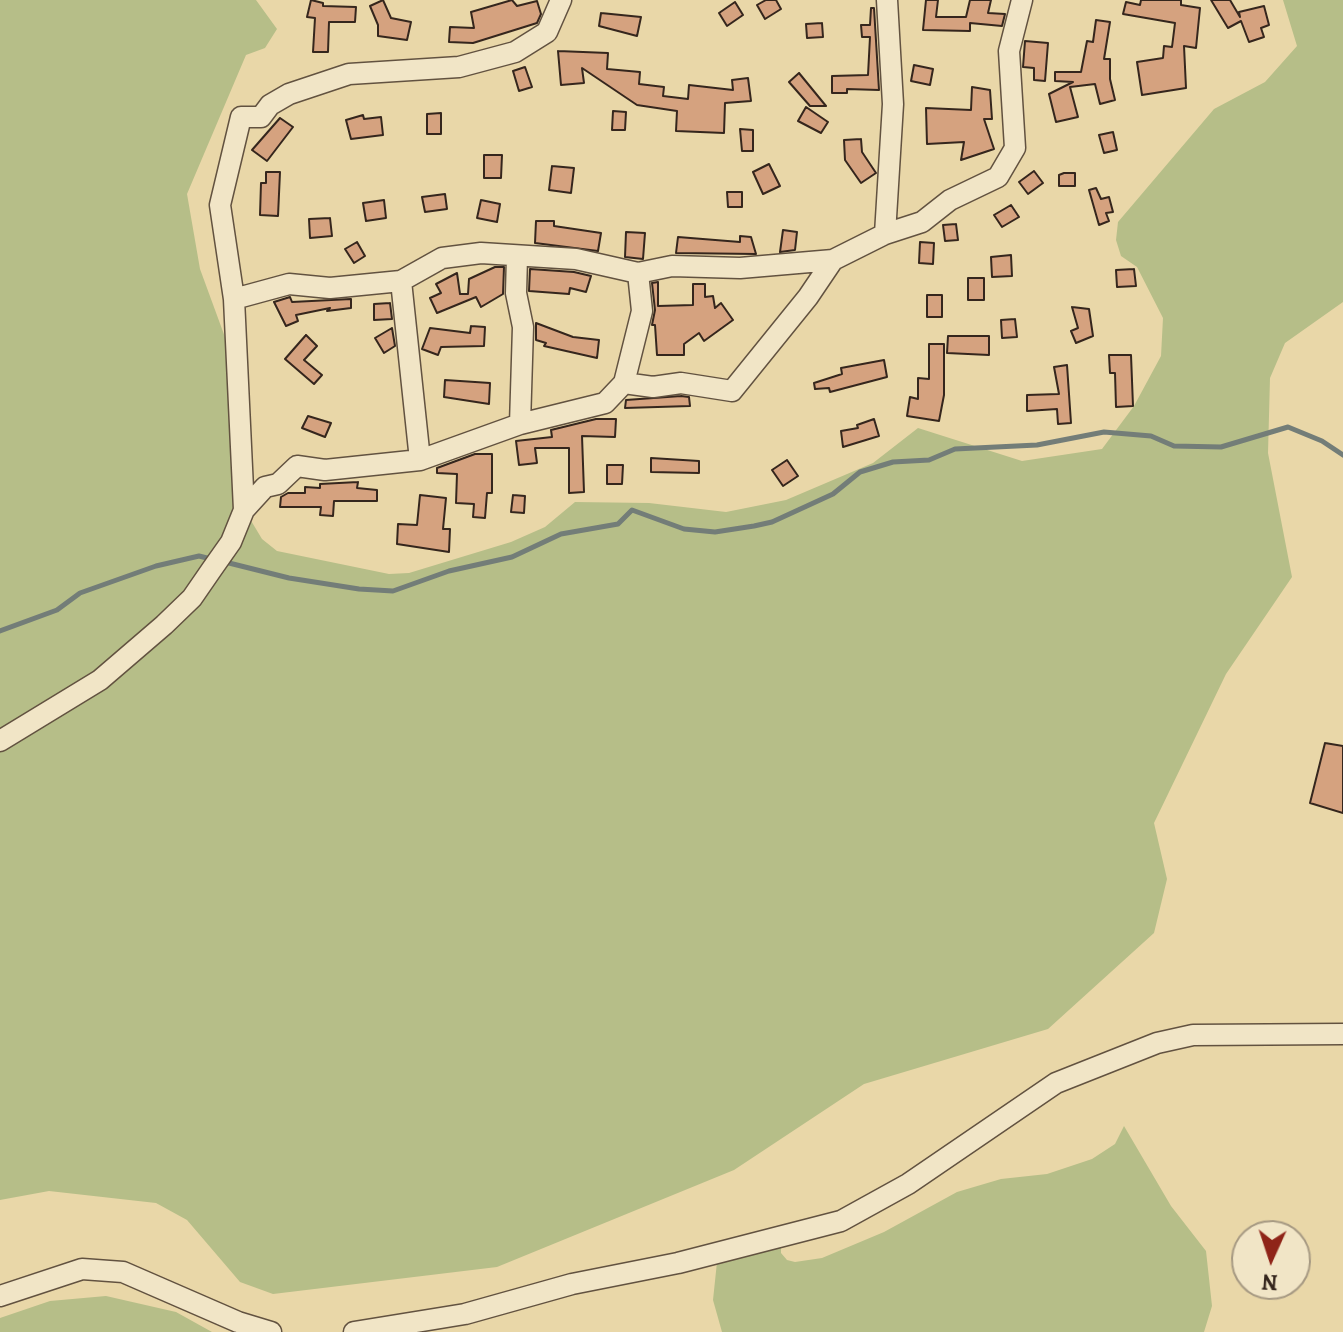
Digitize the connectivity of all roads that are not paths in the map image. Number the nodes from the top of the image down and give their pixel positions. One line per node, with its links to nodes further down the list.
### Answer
1 (561, 0): 9 (street)
2 (887, 0): 4 (street)
3 (1022, 0): 4 (street)
4 (885, 234): 6 (street)
5 (517, 257): 7 (street); 8 (street); 11 (street)
6 (833, 260): 7 (street); 10 (street)
7 (638, 273): 10 (street)
8 (401, 281): 9 (street); 12 (street)
9 (234, 299): 13 (street)
10 (624, 383): 11 (street)
11 (520, 424): 12 (street)
12 (420, 460): 13 (street)
13 (244, 510): 14 (street)
14 (0, 741)
15 (1343, 1034): 18 (street)
16 (0, 1296): 17 (street)
17 (271, 1332)
18 (354, 1332)

